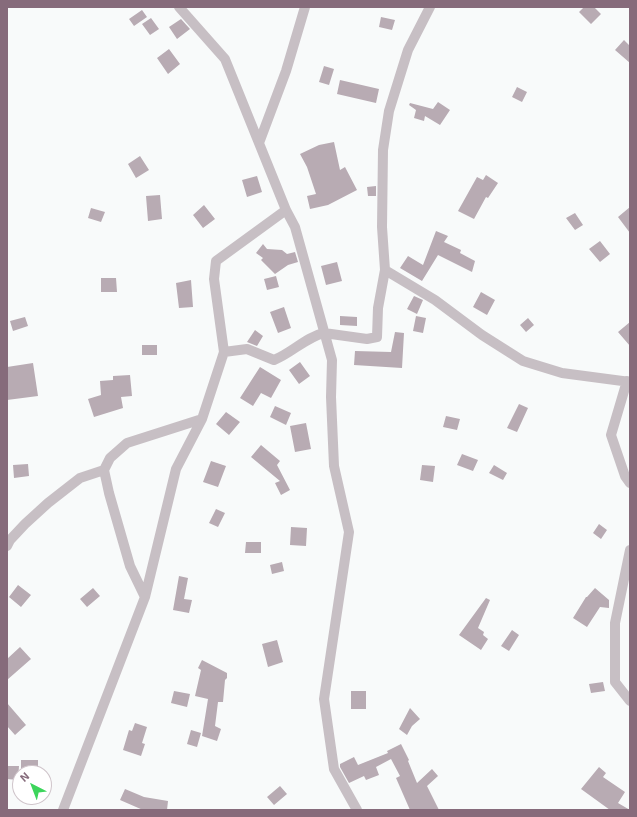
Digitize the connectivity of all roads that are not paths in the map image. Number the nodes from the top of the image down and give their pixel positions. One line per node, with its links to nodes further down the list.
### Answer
1 (179, 7): 4 (street)
2 (305, 7): 4 (street)
3 (430, 7): 6 (street)
4 (259, 143): 5 (street)
5 (286, 210): 7 (street); 8 (street)
6 (385, 270): 7 (street); 9 (street)
7 (324, 333): 8 (street); 18 (street)
8 (224, 352): 10 (street)
9 (628, 382): 12 (street)
10 (202, 419): 11 (street); 15 (street)
11 (104, 470): 13 (street); 15 (street)
12 (630, 483)
13 (7, 546)
14 (630, 550): 16 (street)
15 (145, 597): 17 (street)
16 (630, 701)
17 (63, 810)
18 (357, 810)

